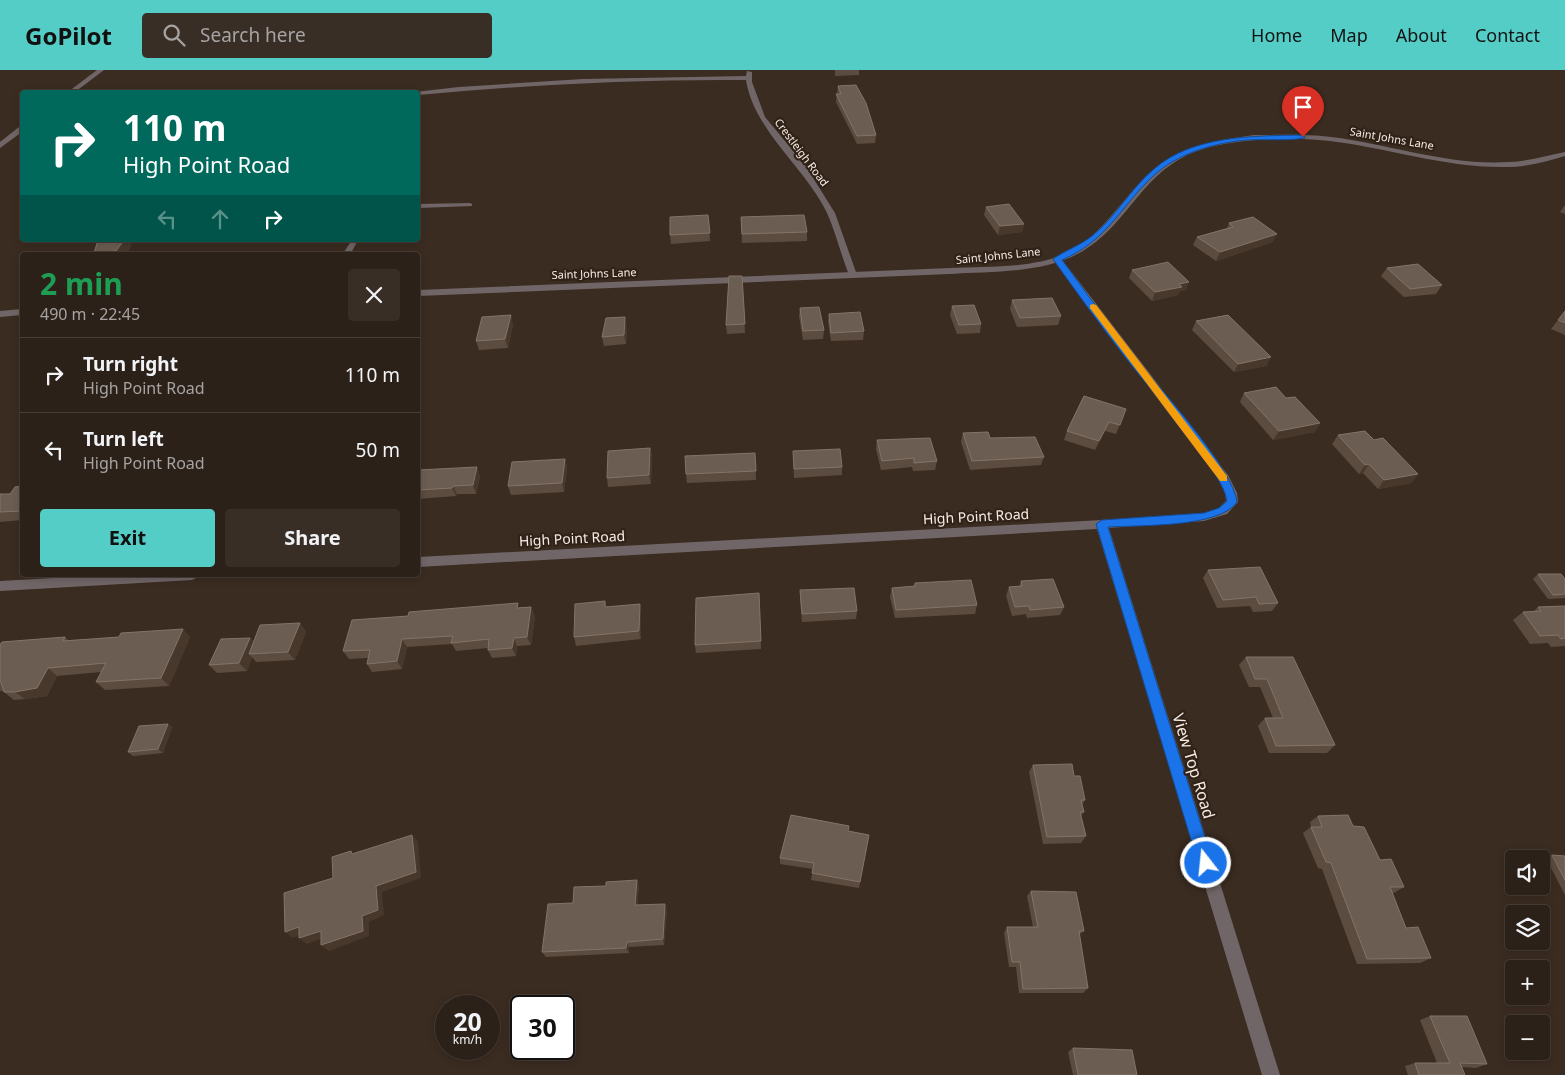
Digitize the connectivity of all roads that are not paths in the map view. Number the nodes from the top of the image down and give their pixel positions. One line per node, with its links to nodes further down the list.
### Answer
1 (101, 70): 3 (street)
2 (749, 74): 4 (street); 11 (street, Crestleigh Road)
3 (75, 90)
4 (420, 93)
5 (20, 131): 6 (street)
6 (0, 146)
7 (1565, 154): 10 (street, Saint Johns Lane)
8 (470, 205): 9 (lane)
9 (420, 206)
10 (1057, 259): 11 (street, Saint Johns Lane); 15 (street, High Point Road)
11 (853, 275): 12 (street, Saint Johns Lane)
12 (420, 293)
13 (20, 312): 14 (street)
14 (0, 314)
15 (1102, 524): 16 (street, High Point Road); 19 (street, View Top Road)
16 (420, 562)
17 (157, 577): 18 (street)
18 (0, 586)
19 (1271, 1075)

